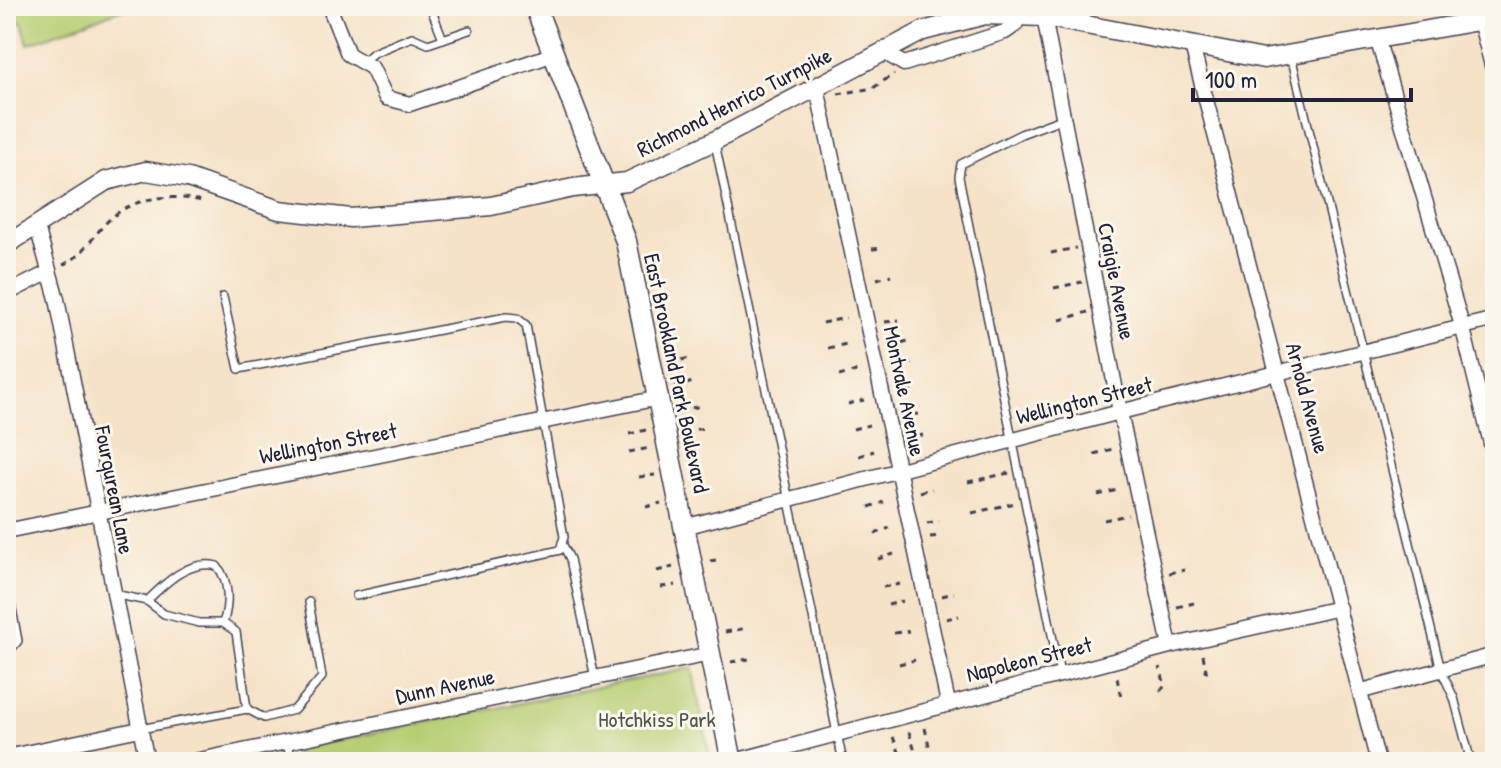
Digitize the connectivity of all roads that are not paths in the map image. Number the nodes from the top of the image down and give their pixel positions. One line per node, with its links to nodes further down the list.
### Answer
1 (329, 6): 14 (street)
2 (430, 6): 9 (lane)
3 (535, 6): 12 (main road, East Brookland Park Boulevard)
4 (1020, 14): 5 (street, Richmond Henrico Turnpike); 11 (street, Richmond Henrico Turnpike); 11 (street)
5 (1044, 17): 10 (street, Richmond Henrico Turnpike); 17 (street, Craigie Avenue)
6 (1486, 20): 8 (street, Richmond Henrico Turnpike); 16 (lane)
7 (469, 30): 9 (lane)
8 (1377, 38): 13 (street, Richmond Henrico Turnpike); 26 (street)
9 (443, 39): 14 (lane)
10 (1192, 46): 13 (street, Richmond Henrico Turnpike); 28 (street, Arnold Avenue)
11 (882, 51): 15 (street, Richmond Henrico Turnpike)
12 (554, 54): 14 (street); 19 (main road, East Brookland Park Boulevard)
13 (1291, 56): 27 (lane)
14 (364, 61)
15 (817, 88): 18 (street, Richmond Henrico Turnpike); 34 (street, Montvale Avenue)
16 (1495, 90)
17 (1064, 118): 30 (street, Craigie Avenue); 32 (lane)
18 (714, 141): 19 (street, Richmond Henrico Turnpike); 35 (lane)
19 (606, 184): 20 (street, Richmond Henrico Turnpike); 29 (main road, East Brookland Park Boulevard)
20 (37, 227): 21 (street, Richmond Henrico Turnpike); 22 (street, Fourqurean Lane)
21 (6, 245)
22 (49, 272): 23 (street); 36 (street, Fourqurean Lane)
23 (6, 294)
24 (223, 297): 31 (lane)
25 (1495, 319): 26 (street, Wellington Street)
26 (1463, 329): 27 (street, Wellington Street); 33 (street)
27 (1364, 353): 28 (street, Wellington Street); 51 (lane)
28 (1279, 375): 30 (street, Wellington Street); 45 (street, Arnold Avenue)
29 (667, 392): 31 (street, Wellington Street); 37 (main road, East Brookland Park Boulevard)
30 (1120, 412): 32 (street, Wellington Street); 47 (street, Craigie Avenue)
31 (542, 422): 36 (street, Wellington Street); 39 (lane)
32 (1013, 440): 34 (street, Wellington Street); 52 (lane)
33 (1495, 460)
34 (899, 470): 35 (street, Wellington Street); 55 (street, Montvale Avenue)
35 (789, 499): 37 (street, Wellington Street); 58 (lane)
36 (97, 512): 38 (street, Wellington Street); 41 (street, Fourqurean Lane)
37 (684, 527): 48 (main road, East Brookland Park Boulevard)
38 (6, 531)
39 (562, 543): 42 (lane); 53 (lane)
40 (6, 577): 49 (lane)
41 (112, 594): 43 (lane); 57 (street, Fourqurean Lane)
42 (356, 596)
43 (147, 601): 46 (lane); 46 (lane)
44 (309, 602): 56 (lane)
45 (1339, 608): 47 (street, Napoleon Street); 54 (street, Arnold Avenue)
46 (223, 623): 56 (lane)
47 (1170, 646): 52 (street, Napoleon Street)
48 (710, 654): 53 (street, Dunn Avenue); 65 (main road, East Brookland Park Boulevard)
49 (6, 655)
50 (1495, 655): 51 (street)
51 (1441, 670): 54 (street); 68 (lane)
52 (1060, 674): 55 (street, Napoleon Street)
53 (595, 678): 59 (street, Dunn Avenue)
54 (1362, 691): 67 (street, Arnold Avenue)
55 (948, 703): 58 (street, Napoleon Street)
56 (247, 709): 57 (lane)
57 (140, 729): 60 (street); 62 (street, Fourqurean Lane)
58 (836, 733): 65 (street, Napoleon Street); 66 (lane)
59 (287, 742): 63 (street, Dunn Avenue); 64 (lane)
60 (41, 756): 61 (street)
61 (6, 757)
62 (147, 762)
63 (190, 762)
64 (291, 762)
65 (732, 762)
66 (843, 762)
67 (1378, 762)
68 (1471, 762)

